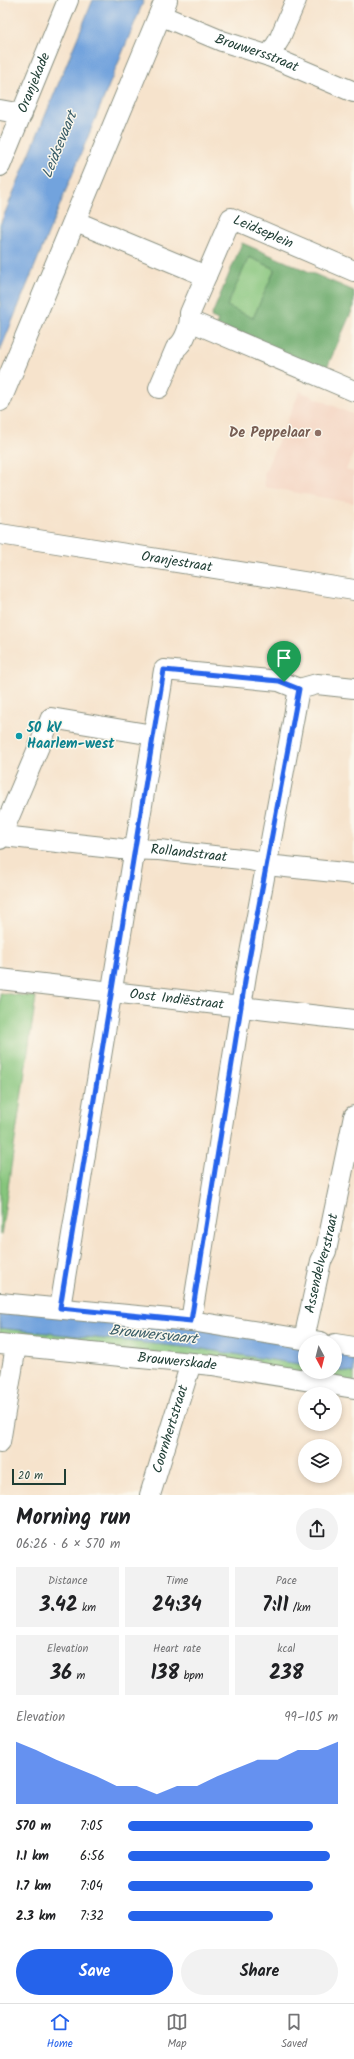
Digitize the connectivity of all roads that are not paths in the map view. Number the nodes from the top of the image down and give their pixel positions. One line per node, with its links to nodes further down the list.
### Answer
1 (68, 0): 7 (street, Oranjekade)
2 (296, 0): 4 (street)
3 (163, 8): 4 (street, Brouwersstraat); 9 (main road)
4 (269, 56): 5 (street, Brouwersstraat)
5 (354, 92)
6 (0, 110): 7 (street)
7 (22, 114): 8 (street, Oranjekade)
8 (0, 166)
9 (74, 221): 11 (street); 15 (main road)
10 (354, 271): 11 (street, Leidseplein)
11 (206, 276): 12 (street, Leidseplein)
12 (190, 321): 13 (street, Leidseplein); 14 (street)
13 (159, 388)
14 (354, 391)
15 (0, 400)
16 (0, 534): 17 (street, Oranjestraat)
17 (354, 590)
18 (354, 688): 19 (street)
19 (299, 689): 20 (street); 23 (street)
20 (153, 735): 21 (street); 22 (street)
21 (2, 838): 22 (street, Rollandstraat)
22 (134, 848): 23 (street, Rollandstraat); 26 (street)
23 (266, 863): 24 (street, Rollandstraat); 27 (street)
24 (354, 874)
25 (0, 979): 26 (street, Oost Indiëstraat)
26 (110, 992): 27 (street, Oost Indiëstraat); 31 (street)
27 (241, 1007): 28 (street, Oost Indiëstraat); 32 (street)
28 (354, 1020)
29 (354, 1116): 33 (street, Assendelverstraat)
30 (0, 1302): 31 (street)
31 (60, 1308): 32 (street)
32 (191, 1321): 34 (street)
33 (313, 1335)
34 (298, 1339)
35 (8, 1345): 38 (street, Brouwerskade); 40 (street)
36 (342, 1345): 37 (street)
37 (354, 1348)
38 (191, 1363): 39 (street, Brouwerskade); 41 (street, Coornhertstraat)
39 (354, 1388)
40 (0, 1442)
41 (150, 1495)

